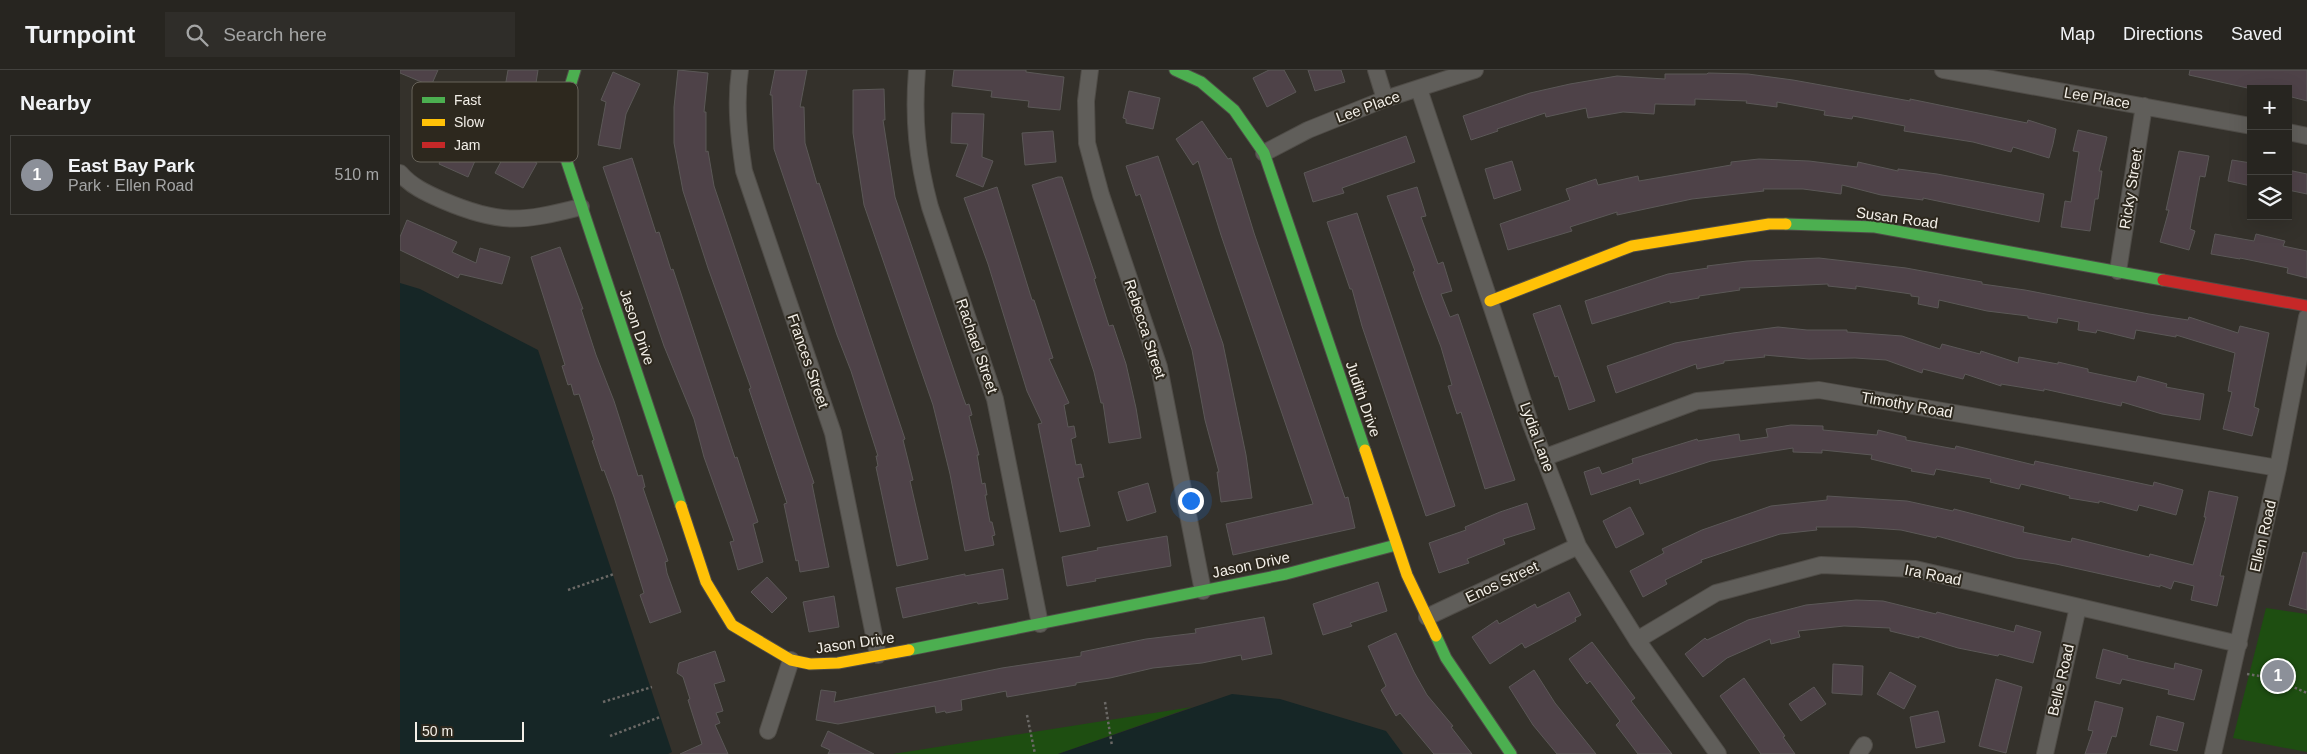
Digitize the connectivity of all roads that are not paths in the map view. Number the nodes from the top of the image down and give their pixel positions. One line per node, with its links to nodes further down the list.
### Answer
1 (575, 70): 9 (street)
2 (740, 70): 34 (street, Frances Street)
3 (916, 70): 31 (street, Rachael Street)
4 (1090, 70): 28 (street, Rebecca Street)
5 (1175, 70): 16 (street, Judith Drive)
6 (1376, 70): 11 (street)
7 (1476, 70): 10 (street, Lee Place)
8 (1943, 70): 12 (street, Lee Place)
9 (570, 82)
10 (1419, 89): 11 (street, Lee Place); 21 (street, Lydia Lane)
11 (1386, 98): 16 (street, Lee Place)
12 (2144, 106): 13 (street, Lee Place); 20 (street, Ricky Street)
13 (2247, 125)
14 (2292, 133): 15 (street)
15 (2307, 136)
16 (1264, 153): 26 (street, Judith Drive)
17 (567, 162): 19 (street)
18 (400, 173): 19 (street)
19 (581, 207): 35 (street, Jason Drive)
20 (2118, 271): 21 (street, Susan Road); 22 (street, Susan Road)
21 (1490, 300): 24 (street, Lydia Lane)
22 (2307, 306)
23 (2307, 317): 25 (street, Ellen Road)
24 (1544, 458): 25 (street, Timothy Road); 27 (street, Lydia Lane)
25 (2278, 468): 33 (street, Ellen Road)
26 (1396, 545): 28 (street, Jason Drive); 30 (street, Judith Drive)
27 (1578, 546): 30 (street, Enos Street); 32 (street, Lydia Lane)
28 (1203, 591): 31 (street, Jason Drive)
29 (2078, 607): 32 (street, Ira Road); 33 (street, Ira Road); 39 (street, Belle Road)
30 (1427, 617): 37 (street, Judith Drive)
31 (1040, 624): 34 (street, Jason Drive)
32 (1637, 640): 38 (street, Lydia Lane)
33 (2238, 644): 40 (street, Ellen Road)
34 (878, 655): 35 (street, Jason Drive)
35 (791, 660): 36 (street)
36 (768, 731)
37 (1511, 754)
38 (1718, 754)
39 (2044, 754)
40 (2214, 754)

